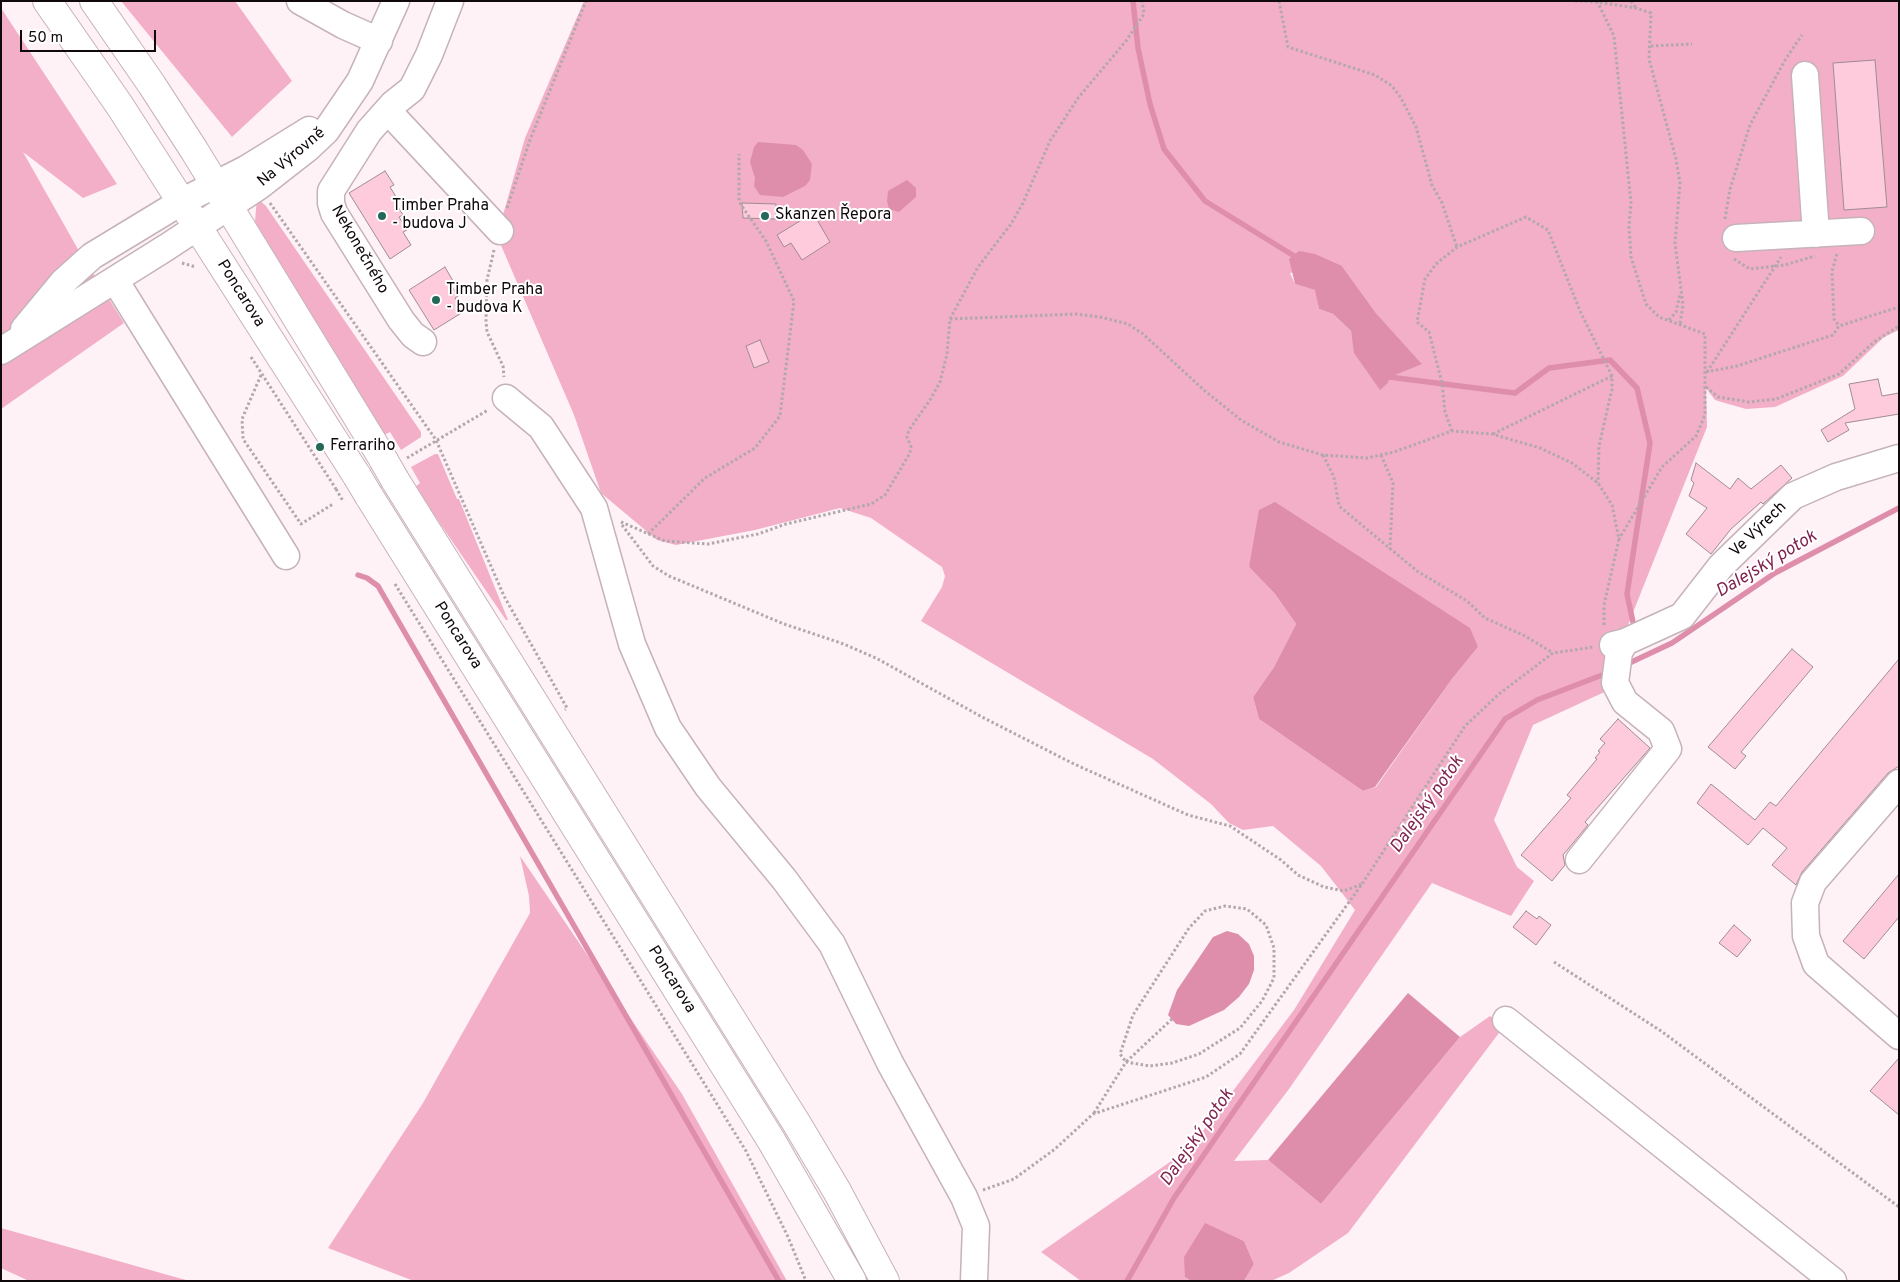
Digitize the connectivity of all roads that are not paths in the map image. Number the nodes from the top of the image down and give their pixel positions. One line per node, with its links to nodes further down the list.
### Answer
1 (47, 1): 10 (main road, Poncarova)
2 (94, 1): 9 (main road, Poncarova)
3 (300, 1): 6 (street)
4 (396, 1): 6 (street, Na Výrovně)
5 (450, 1): 8 (street, Nekonečného)
6 (380, 41): 9 (street, Na Výrovně)
7 (1805, 75): 15 (street)
8 (394, 117): 12 (street); 17 (street, Nekonečného)
9 (221, 195): 10 (street); 11 (street); 27 (main road, Poncarova)
10 (181, 202): 11 (main road, Poncarova); 18 (street)
11 (197, 227): 16 (street); 26 (main road, Poncarova)
12 (500, 231)
13 (1852, 232): 15 (street)
14 (1731, 239): 15 (street)
15 (1809, 241)
16 (115, 280): 18 (street); 21 (street)
17 (423, 342)
18 (7, 348)
19 (506, 398): 28 (street)
20 (1899, 458): 23 (street, Ve Výrech)
21 (286, 556)
22 (1899, 783): 25 (street)
23 (1579, 860)
24 (1506, 1020): 29 (street)
25 (1899, 1036)
26 (852, 1281)
27 (885, 1281)
28 (974, 1281)
29 (1833, 1281)

